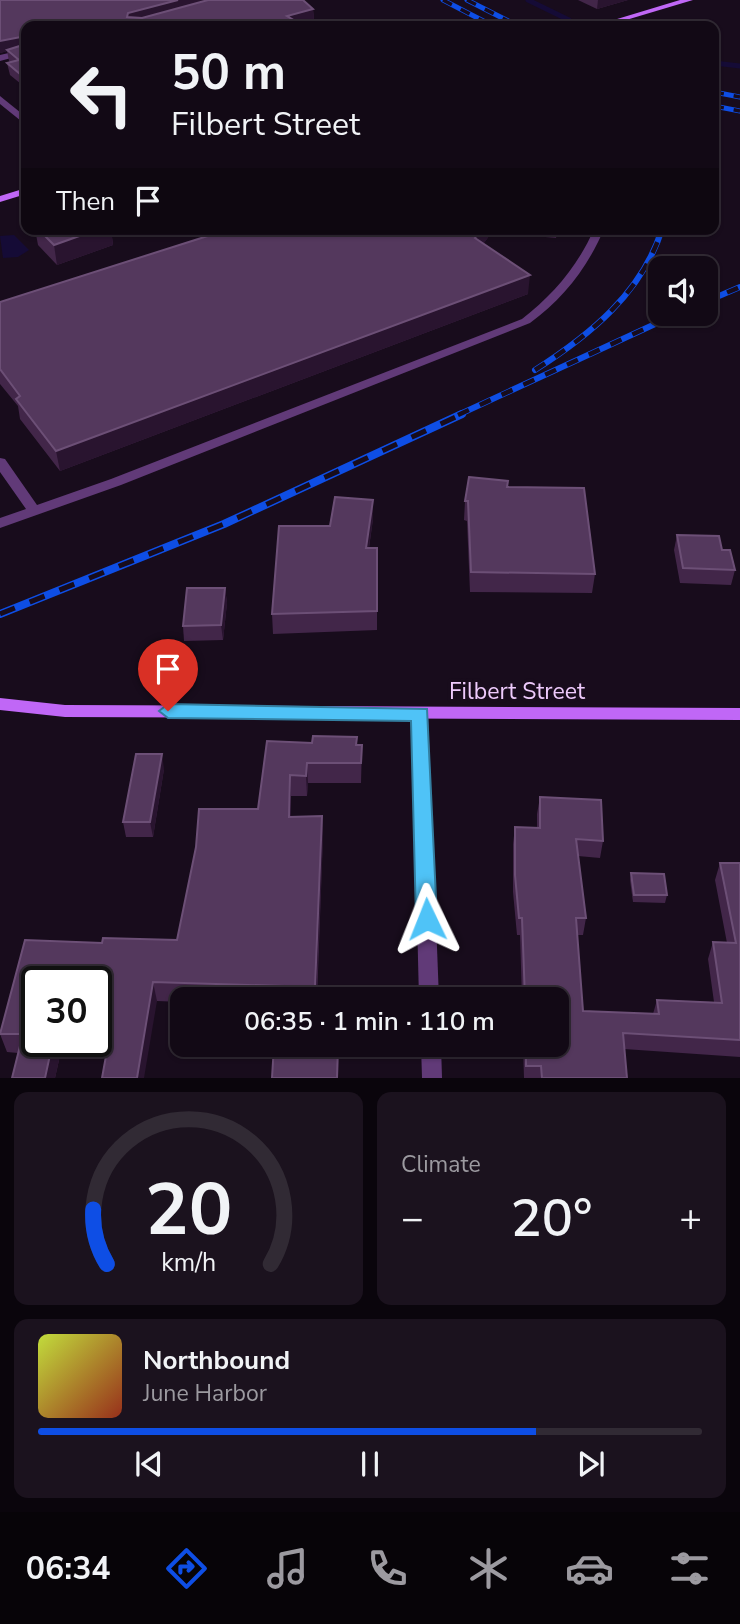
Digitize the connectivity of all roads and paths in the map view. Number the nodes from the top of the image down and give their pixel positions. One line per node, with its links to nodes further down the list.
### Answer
1 (690, 0): 2 (street)
2 (616, 21)
3 (21, 53): 4 (street)
4 (0, 58)
5 (0, 99): 6 (street)
6 (21, 118)
7 (21, 193): 8 (street)
8 (0, 199)
9 (596, 235): 11 (street)
10 (0, 462): 11 (street)
11 (34, 511): 12 (street)
12 (0, 523)
13 (0, 704): 14 (street, Filbert Street)
14 (420, 714): 15 (street, Filbert Street); 16 (street)
15 (740, 714)
16 (429, 987)
17 (431, 1057): 18 (street)
18 (432, 1078)

